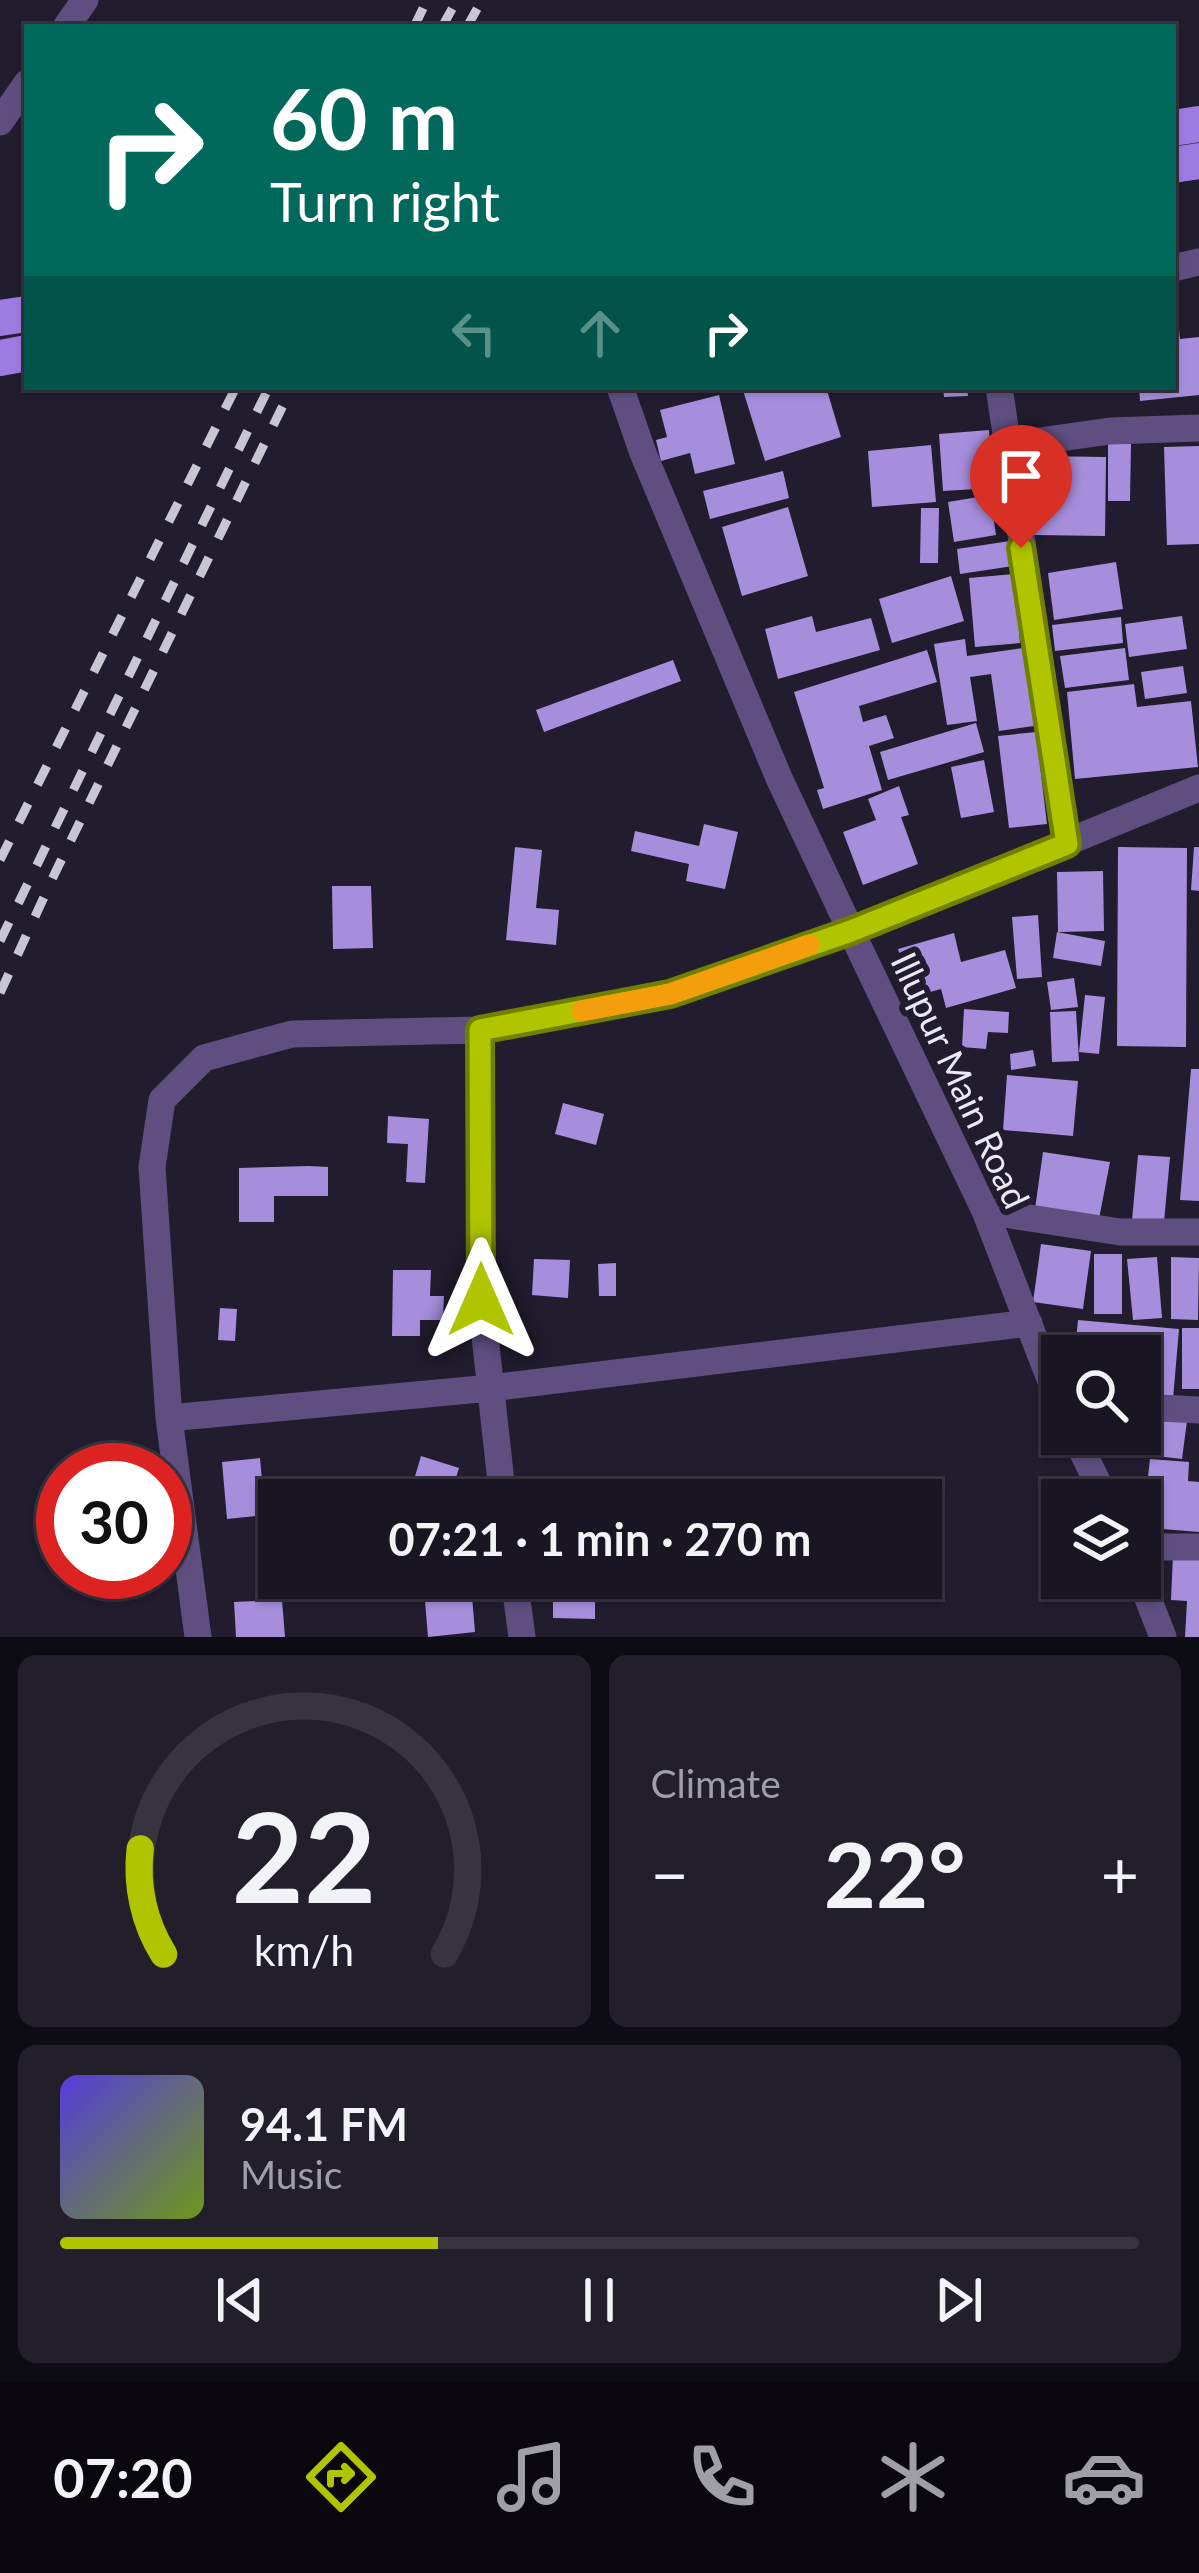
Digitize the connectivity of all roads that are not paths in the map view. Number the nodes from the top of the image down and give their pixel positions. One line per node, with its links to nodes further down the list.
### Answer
1 (24, 87): 2 (street)
2 (0, 122)
3 (621, 390): 9 (street)
4 (999, 390): 6 (street)
5 (1199, 428): 6 (street)
6 (1005, 446): 8 (street)
7 (1199, 788): 8 (street, Illupur Main Road)
8 (1067, 844): 9 (street, Illupur Main Road)
9 (851, 931): 10 (street); 11 (street, Illupur Main Road)
10 (480, 1030): 15 (street); 18 (street)
11 (985, 1211): 12 (street); 13 (street, Illupur Main Road)
12 (1199, 1232)
13 (1029, 1323): 14 (street, Illupur Main Road); 15 (street)
14 (1041, 1354)
15 (491, 1388): 18 (street); 19 (street)
16 (1161, 1408): 17 (street)
17 (1199, 1410)
18 (169, 1418): 24 (street)
19 (501, 1479)
20 (1161, 1547): 21 (street)
21 (1199, 1547)
22 (517, 1599): 25 (street)
23 (1148, 1599): 26 (street)
24 (198, 1637)
25 (522, 1637)
26 (1163, 1637)

